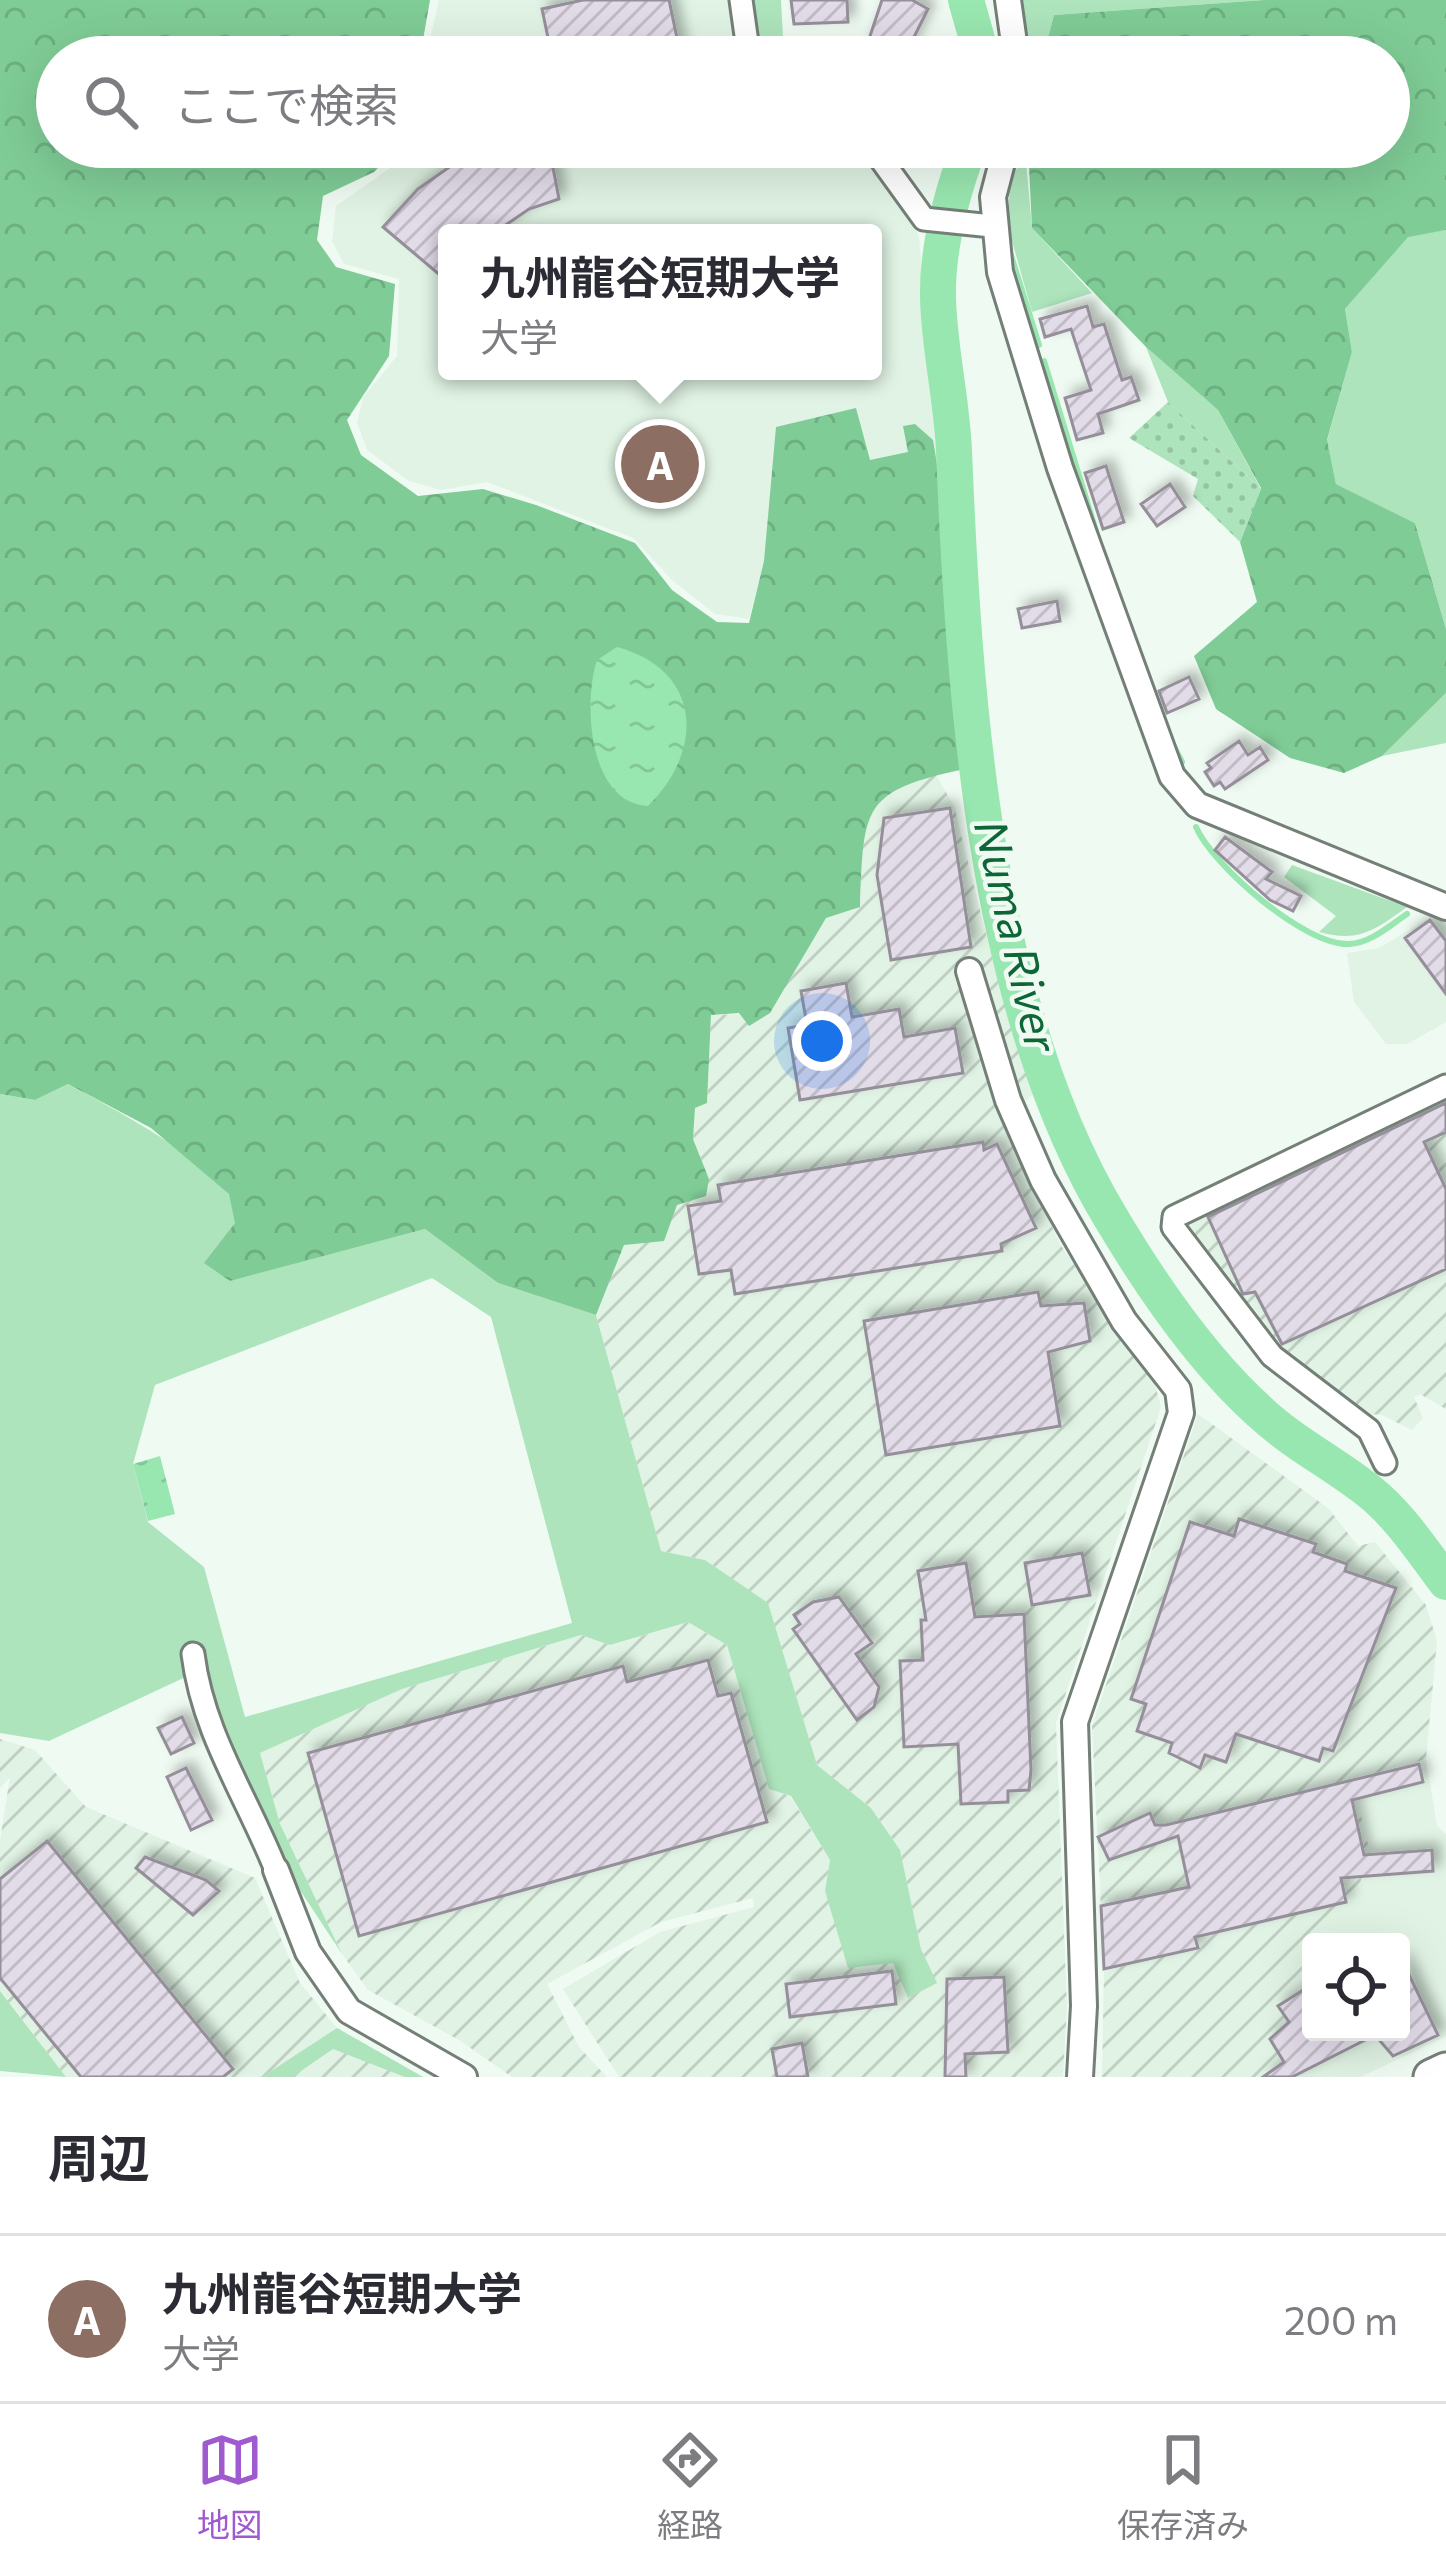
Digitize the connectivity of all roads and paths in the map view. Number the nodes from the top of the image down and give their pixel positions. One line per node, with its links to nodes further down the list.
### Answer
1 (741, 0): 3 (street)
2 (1008, 0): 4 (street)
3 (746, 36)
4 (1013, 36)
5 (887, 168): 7 (street)
6 (1000, 168): 7 (street)
7 (985, 226): 8 (street)
8 (1446, 907)
9 (969, 971): 16 (street)
10 (1446, 1086): 11 (street)
11 (1385, 1463)
12 (193, 1654): 13 (street)
13 (276, 1870): 15 (street)
14 (1446, 2070): 17 (highway)
15 (464, 2077)
16 (1080, 2077)
17 (1431, 2077)

